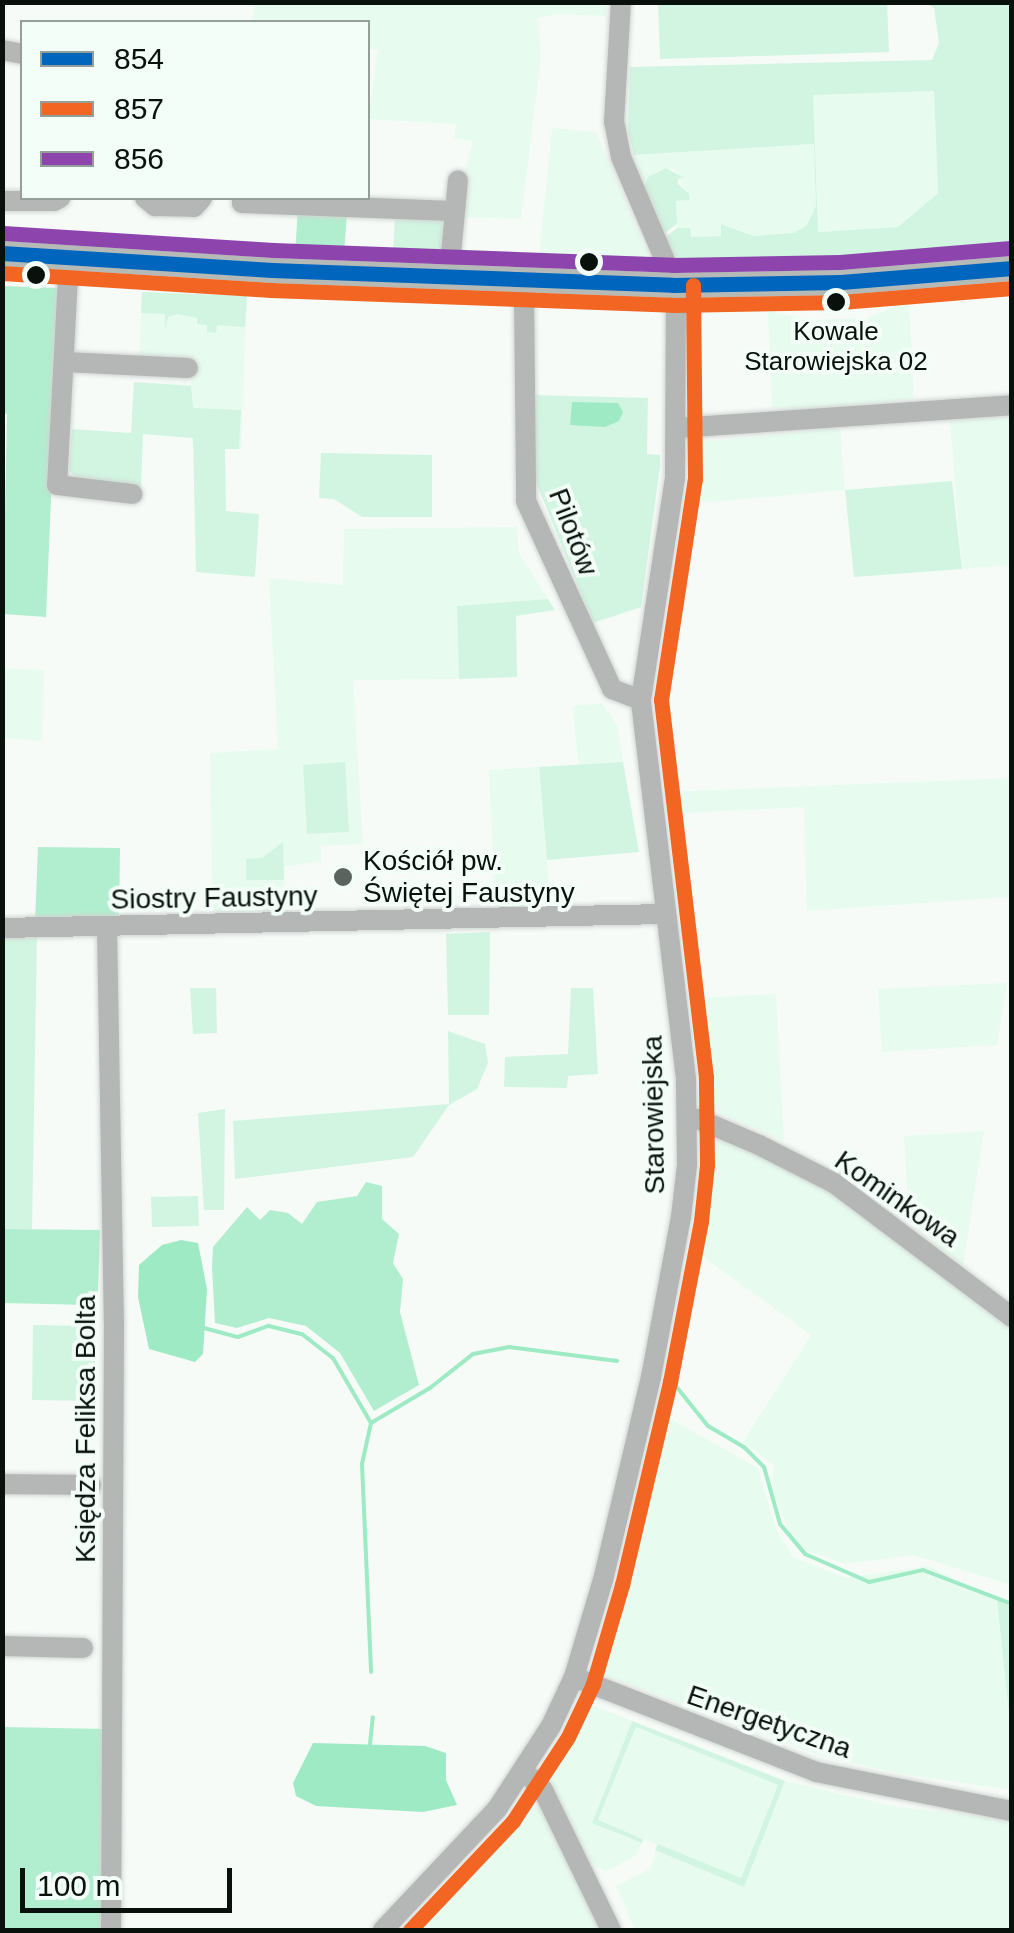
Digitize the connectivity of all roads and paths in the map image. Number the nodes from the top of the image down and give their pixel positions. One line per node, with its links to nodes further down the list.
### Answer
1 (621, 2): 13 (street)
2 (458, 180): 8 (street)
3 (57, 200): 7 (street)
4 (148, 200): 5 (street)
5 (200, 200)
6 (242, 200): 8 (street)
7 (2, 201)
8 (453, 212): 12 (street)
9 (2, 253): 10 (main road)
10 (70, 257): 12 (main road); 15 (street)
11 (1012, 268): 13 (main road)
12 (448, 275): 13 (main road)
13 (673, 285): 18 (street, Starowiejska)
14 (524, 294): 20 (street, Pilotów)
15 (65, 362): 16 (street); 19 (street)
16 (188, 368)
17 (1012, 405): 18 (street)
18 (676, 428): 20 (street, Starowiejska)
19 (132, 494)
20 (640, 700): 21 (street, Starowiejska)
21 (666, 914): 22 (street, Siostry Faustyny); 24 (street, Starowiejska)
22 (106, 927): 23 (street, Siostry Faustyny); 33 (street, Księdza Feliksa Bolta)
23 (2, 928)
24 (687, 1119): 25 (street, Kominkowa); 30 (street, Starowiejska)
25 (1012, 1317)
26 (2, 1484): 27 (street)
27 (91, 1485)
28 (2, 1646): 29 (street)
29 (83, 1648)
30 (574, 1677): 31 (street, Starowiejska); 32 (street, Energetyczna)
31 (524, 1771): 34 (street, Starowiejska); 35 (street)
32 (1012, 1811)
33 (112, 1930)
34 (383, 1930)
35 (611, 1930)

